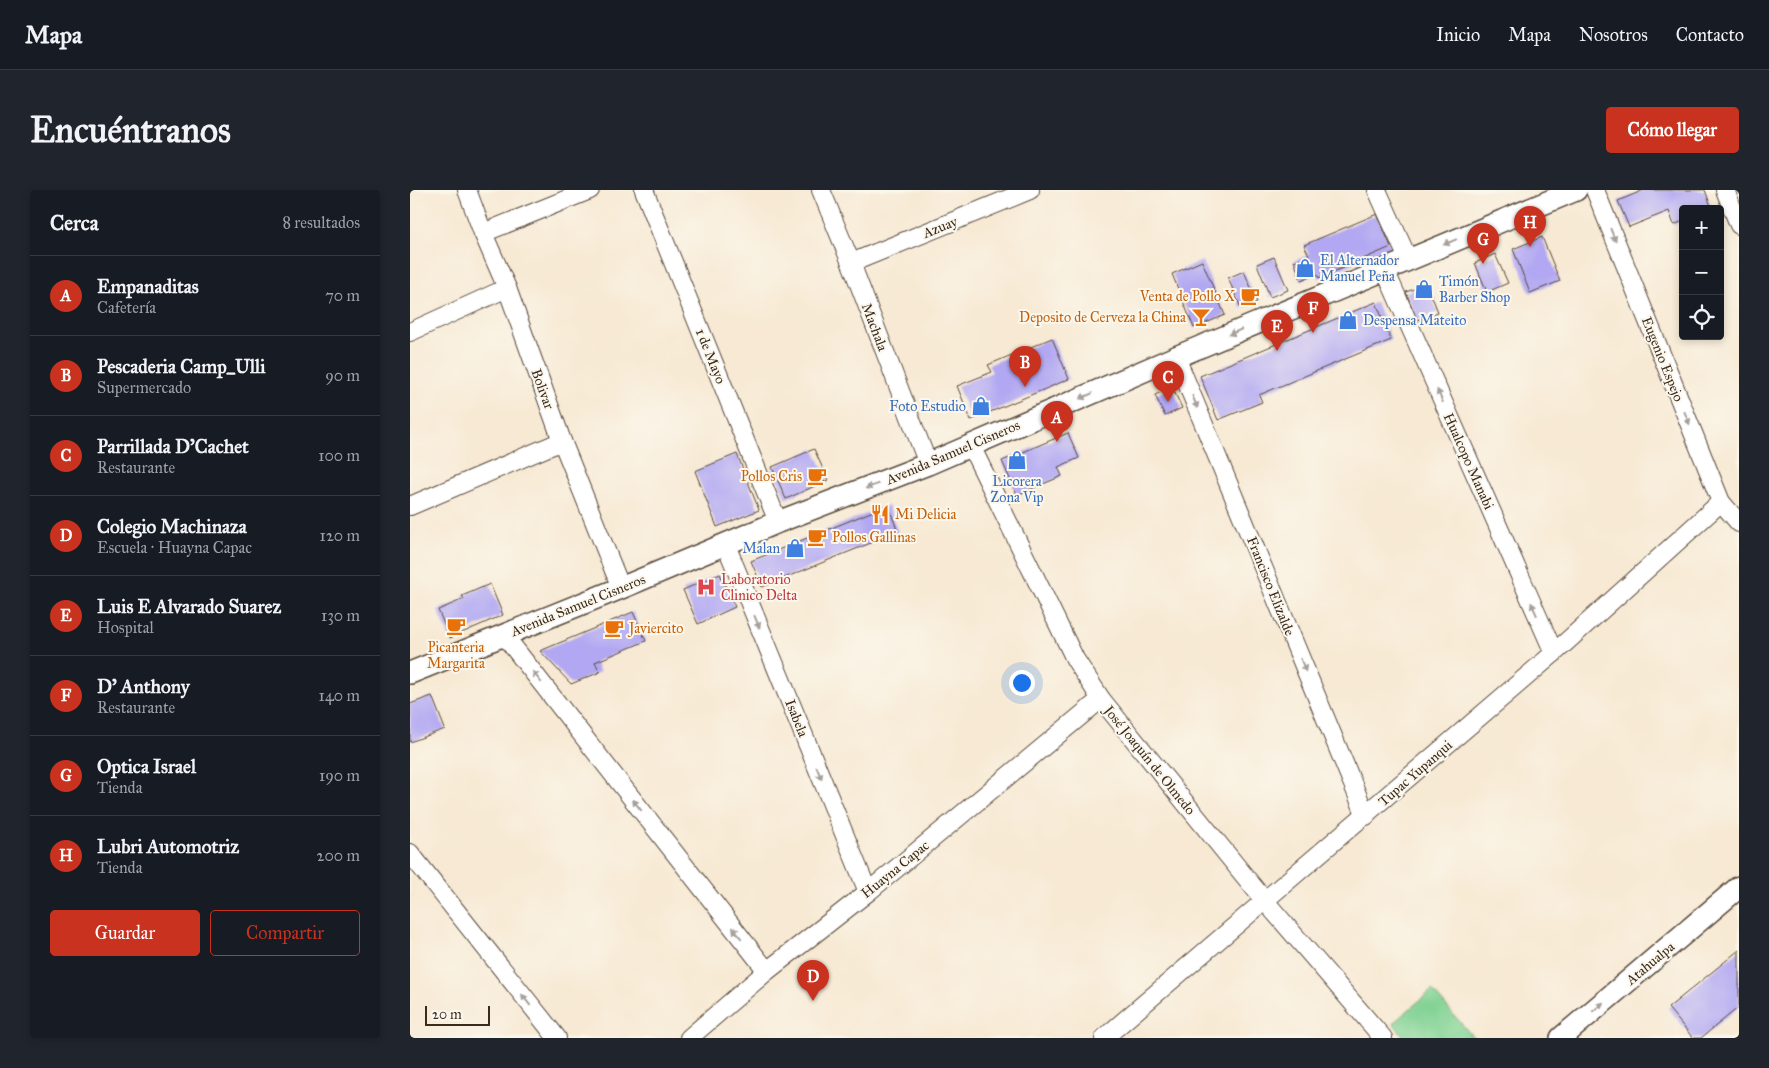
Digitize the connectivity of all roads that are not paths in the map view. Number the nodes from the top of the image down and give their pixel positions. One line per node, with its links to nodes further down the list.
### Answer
1 (467, 190): 12 (street, Bolivar)
2 (590, 190): 12 (street)
3 (644, 190): 24 (street, 1 de Mayo)
4 (821, 190): 14 (street, Machala)
5 (1030, 190): 14 (street, Azuay)
6 (1377, 190): 13 (street)
7 (1576, 190): 10 (street, Avenida Samuel Cisneros)
8 (1595, 190): 22 (street, Eugenio Espejo, one-way to 22)
9 (1725, 190): 11 (street)
10 (1546, 195): 13 (street, Avenida Samuel Cisneros, one-way to 13)
11 (1739, 225)
12 (483, 232): 16 (street, Bolivar)
13 (1408, 259): 15 (street, Avenida Samuel Cisneros)
14 (851, 263): 21 (street, Machala)
15 (1385, 270): 18 (street, Avenida Samuel Cisneros, one-way to 18); 29 (street, Hualcopo Manabi, one-way to 15)
16 (507, 288): 17 (street); 19 (street, Bolivar)
17 (410, 332)
18 (1176, 357): 20 (street, Avenida Samuel Cisneros, one-way to 20); 32 (street, Francisco Elizalde, one-way to 32)
19 (562, 441): 23 (street); 27 (street, Bolivar)
20 (971, 446): 21 (street, Avenida Samuel Cisneros); 31 (street, José Joaquín de Olmedo)
21 (928, 464): 24 (street, Avenida Samuel Cisneros, one-way to 24)
22 (1720, 502): 25 (street, Eugenio Espejo); 29 (street, Tupac Yupanqui)
23 (410, 506)
24 (778, 522): 26 (street, Avenida Samuel Cisneros)
25 (1739, 523)
26 (726, 545): 27 (street, Avenida Samuel Cisneros); 35 (street, Isabela, one-way to 35)
27 (622, 588): 28 (street, Avenida Samuel Cisneros)
28 (504, 635): 30 (street, Avenida Samuel Cisneros); 37 (street, one-way to 28)
29 (1554, 653): 32 (street, Tupac Yupanqui)
30 (410, 672)
31 (1101, 700): 35 (street, Huayna Capac); 36 (street, José Joaquín de Olmedo)
32 (1366, 816): 36 (street, Tupac Yupanqui)
33 (410, 853): 38 (street, one-way to 33)
34 (1739, 887): 42 (street, Atahualpa, one-way to 34)
35 (868, 892): 37 (street, Huayna Capac)
36 (1264, 900): 40 (street, Tupac Yupanqui); 41 (street, José Joaquín de Olmedo)
37 (767, 971): 39 (street, Huayna Capac)
38 (557, 1038)
39 (689, 1038)
40 (1104, 1038)
41 (1382, 1038)
42 (1561, 1038)

